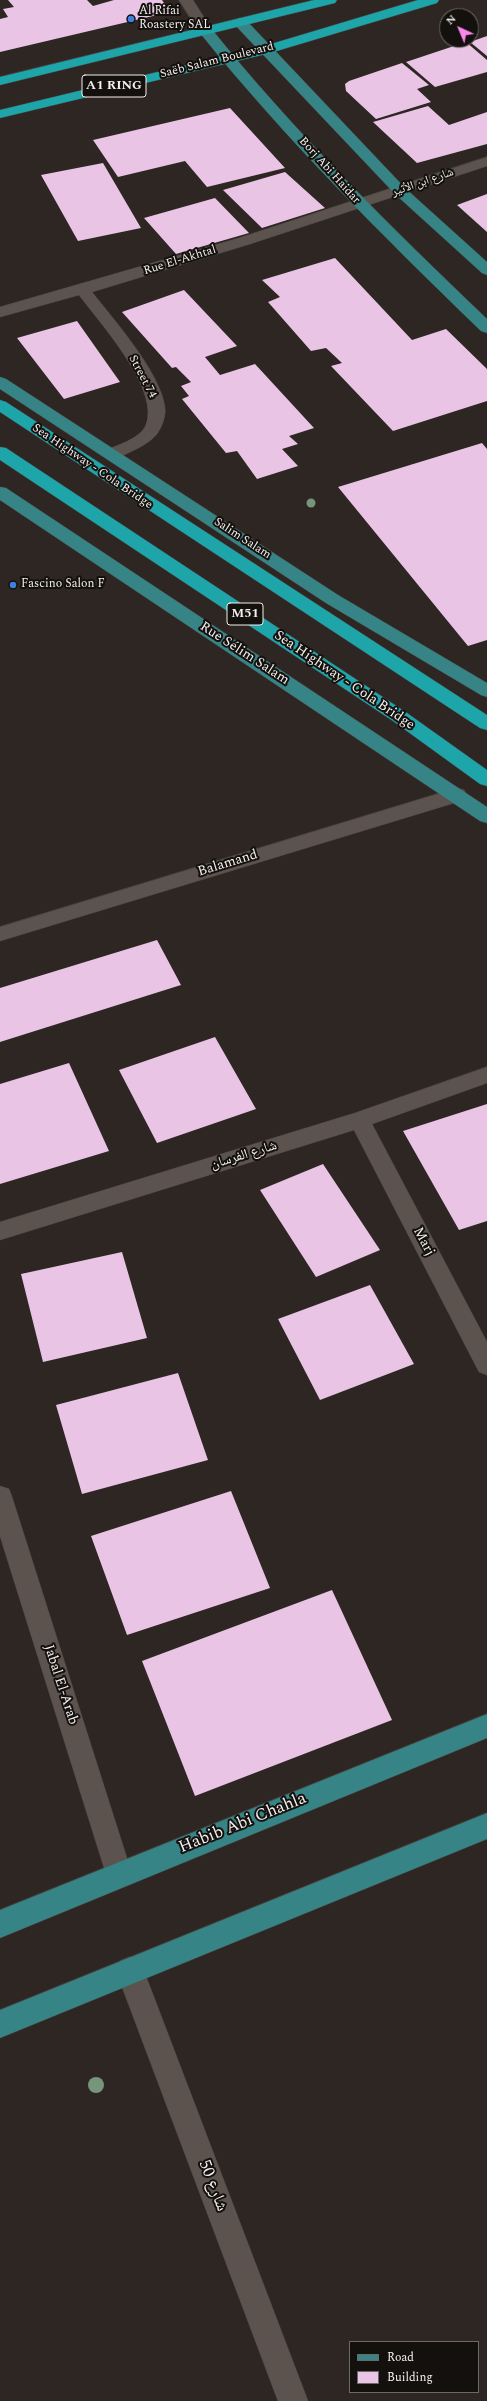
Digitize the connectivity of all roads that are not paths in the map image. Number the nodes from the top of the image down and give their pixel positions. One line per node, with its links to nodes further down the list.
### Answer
1 (186, 0): 5 (street, Borj Abi Haidar)
2 (330, 0): 4 (highway, A1 RING)
3 (432, 0): 6 (highway, Saëb Salam Boulevard / A1 RING)
4 (240, 22): 5 (highway, A1 RING); 6 (main road)
5 (205, 30): 7 (main road, Borj Abi Haidar); 8 (highway, A1 RING)
6 (264, 50): 7 (highway, Saëb Salam Boulevard / A1 RING); 11 (main road)
7 (227, 58): 9 (highway, Saëb Salam Boulevard / A1 RING); 12 (main road, Borj Abi Haidar)
8 (0, 81)
9 (0, 114)
10 (487, 161): 11 (street, شارع ابن الأثير)
11 (400, 191): 12 (street, شارع ابن الأثير); 13 (main road)
12 (358, 204): 14 (street, Rue El-Akhtal); 16 (main road, Borj Abi Haidar)
13 (487, 270)
14 (84, 290): 15 (street, Rue El-Akhtal); 20 (street, Street 74)
15 (0, 312)
16 (487, 328)
17 (0, 382): 20 (main road, Salim Salam)
18 (0, 405): 23 (highway, Sea Highway - Cola Bridge / M51)
19 (0, 452): 24 (highway, Sea Highway - Cola Bridge / M51)
20 (112, 454): 22 (main road, Salim Salam)
21 (0, 492): 25 (main road, Rue Sélim Salam)
22 (487, 691)
23 (487, 724)
24 (487, 779)
25 (457, 795): 26 (main road, Rue Sélim Salam); 27 (street, Balamand)
26 (487, 816)
27 (0, 934)
28 (487, 1075): 29 (street, شارع الفرسان)
29 (359, 1120): 30 (street, شارع الفرسان); 31 (street, Marj)
30 (0, 1231)
31 (487, 1365)
32 (0, 1497): 35 (street, Jabal El-Arab)
33 (487, 1726): 35 (main road, Habib Abi Chahla)
34 (487, 1826): 37 (main road)
35 (119, 1874): 36 (main road, Habib Abi Chahla)
36 (0, 1924)
37 (130, 1971): 38 (main road); 39 (street, شارع 50)
38 (0, 2024)
39 (293, 2401)

